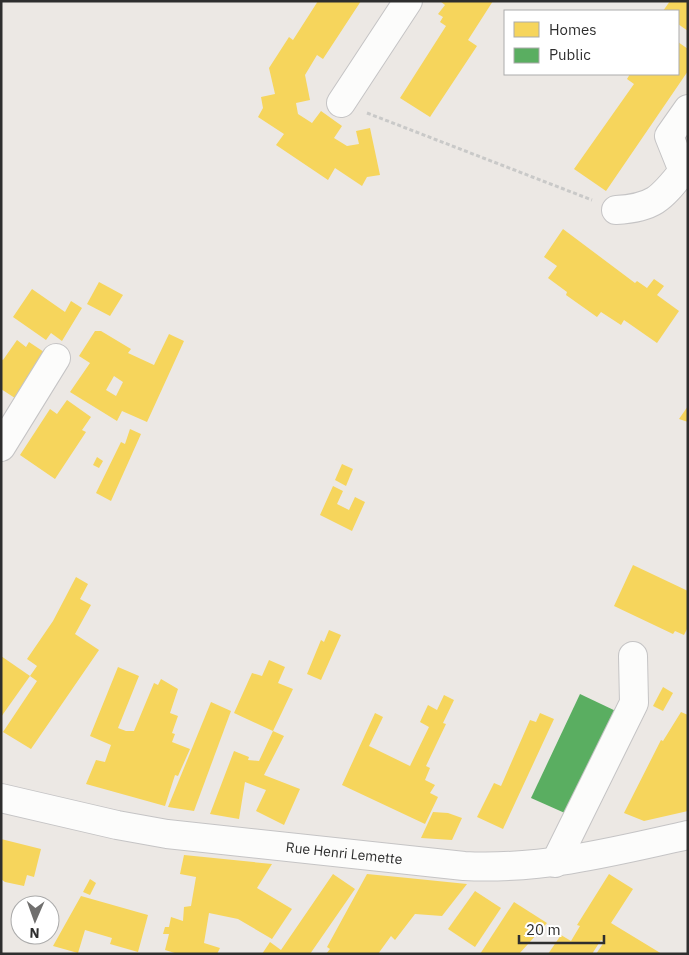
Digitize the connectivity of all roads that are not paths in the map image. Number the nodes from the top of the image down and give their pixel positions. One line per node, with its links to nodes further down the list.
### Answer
1 (408, 1): 2 (street)
2 (341, 103)
3 (688, 109): 4 (street)
4 (685, 173): 5 (street)
5 (616, 210)
6 (56, 358): 7 (street)
7 (1, 447)
8 (634, 656): 11 (street)
9 (1, 798): 11 (street, Rue Henri Lemette)
10 (688, 835): 11 (street, Rue Henri Lemette)
11 (555, 863)

